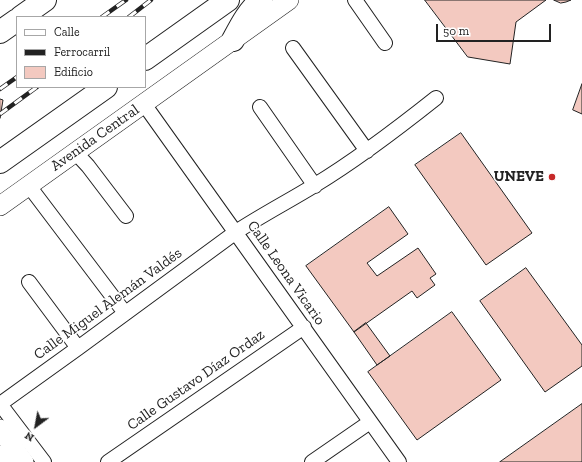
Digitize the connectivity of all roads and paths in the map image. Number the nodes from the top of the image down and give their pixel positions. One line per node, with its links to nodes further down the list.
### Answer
1 (45, 0): 6 (highway)
2 (228, 0): 12 (highway)
3 (261, 0): 9 (highway)
4 (289, 0): 9 (main road, Avenida Central)
5 (355, 0): 10 (street)
6 (22, 16)
7 (16, 21): 8 (highway)
8 (0, 32)
9 (233, 40): 15 (main road, Avenida Central)
10 (385, 43)
11 (293, 48): 18 (street)
12 (146, 58)
13 (105, 88): 19 (highway)
14 (436, 98): 18 (street, Calle Miguel Alemán Valdés)
15 (144, 104): 17 (main road, Avenida Central); 24 (street, Calle Leona Vicario)
16 (260, 107): 21 (street)
17 (76, 152): 20 (main road, Avenida Central); 23 (street)
18 (367, 152): 21 (street, Calle Miguel Alemán Valdés)
19 (0, 162)
20 (29, 186): 22 (main road, Avenida Central); 26 (street)
21 (315, 186): 24 (street, Calle Miguel Alemán Valdés)
22 (0, 206)
23 (126, 216)
24 (236, 232): 26 (street, Calle Miguel Alemán Valdés); 27 (street, Calle Leona Vicario)
25 (29, 282): 28 (street)
26 (125, 313): 28 (street, Calle Miguel Alemán Valdés)
27 (304, 327): 30 (street, Calle Leona Vicario); 37 (street, Calle Gustavo Díaz Ordaz)
28 (78, 348): 29 (street, Calle Miguel Alemán Valdés)
29 (0, 404): 36 (street)
30 (370, 422): 33 (street); 38 (street, Calle Leona Vicario)
31 (0, 429): 35 (main road)
32 (0, 453): 34 (street)
33 (318, 460)
34 (7, 462)
35 (24, 462)
36 (44, 462)
37 (108, 462)
38 (399, 462)

